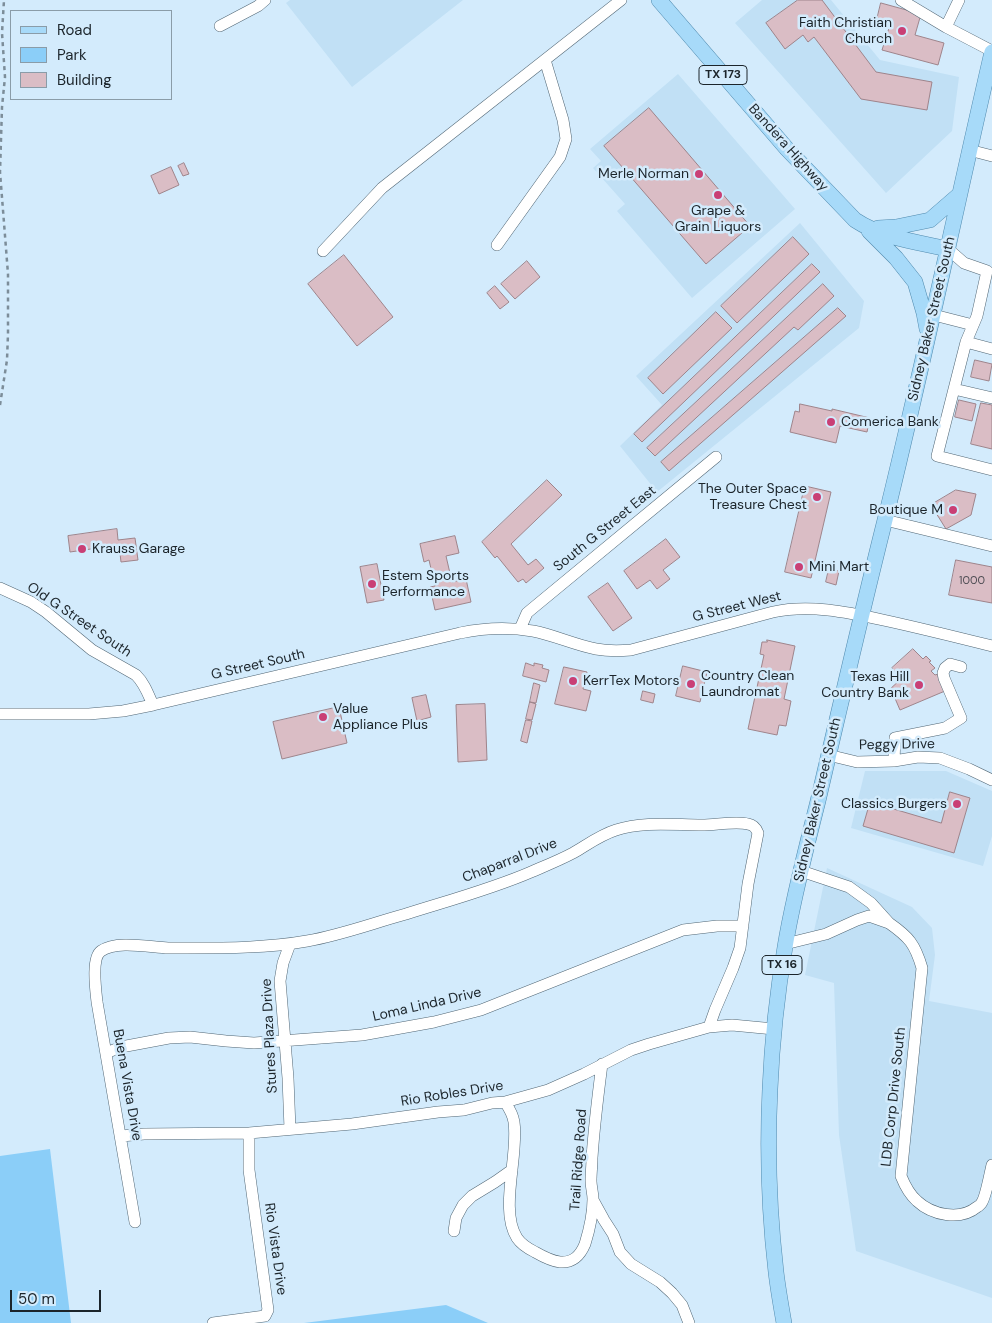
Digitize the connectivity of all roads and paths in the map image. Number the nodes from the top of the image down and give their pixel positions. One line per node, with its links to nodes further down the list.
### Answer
1 (4, 0): 25 (path)
2 (265, 0): 7 (street)
3 (621, 0): 10 (street)
4 (658, 0): 14 (main road, Bandera Highway / TX 173)
5 (901, 0): 8 (street)
6 (958, 0): 8 (street)
7 (220, 26)
8 (946, 27): 9 (street)
9 (992, 51): 11 (main road, Sidney Baker Street South)
10 (545, 60): 15 (street); 17 (street)
11 (969, 150): 12 (street); 13 (main road, Sidney Baker Street South)
12 (992, 156)
13 (960, 194): 14 (main road); 16 (main road, Sidney Baker Street South)
14 (867, 228): 16 (main road, Bandera Highway / TX 173); 19 (main road)
15 (496, 245)
16 (948, 249): 18 (street); 19 (main road, Sidney Baker Street South)
17 (323, 251)
18 (990, 270): 20 (street)
19 (928, 314): 20 (street); 28 (main road, Sidney Baker Street South / TX 16)
20 (973, 325): 21 (street)
21 (966, 342): 22 (street); 23 (street)
22 (992, 349)
23 (954, 389): 24 (street); 27 (street)
24 (992, 398)
25 (0, 405)
26 (716, 457): 32 (street, South G Street East)
27 (992, 470)
28 (885, 520): 29 (street); 31 (main road, Sidney Baker Street South / TX 16)
29 (992, 546)
30 (0, 588): 35 (street, Old G Street South)
31 (861, 615): 32 (street, G Street West); 33 (street, G Street West); 37 (main road, Sidney Baker Street South / TX 16)
32 (520, 629): 35 (street, G Street South)
33 (992, 646)
34 (961, 667): 38 (street)
35 (153, 705): 36 (street, G Street South)
36 (0, 714)
37 (828, 755): 38 (street, Peggy Drive); 40 (main road, Sidney Baker Street South / TX 16)
38 (894, 761): 39 (street, Peggy Drive)
39 (992, 780)
40 (801, 871): 41 (street, LDB Corp Drive South); 44 (main road, Sidney Baker Street South / TX 16)
41 (889, 923): 44 (street, LDB Corp Drive South); 55 (street, LDB Corp Drive South)
42 (744, 926): 43 (street, Chaparral Drive); 46 (street, Chaparral Drive); 48 (street, Loma Linda Drive)
43 (290, 944): 45 (street, Chaparral Drive); 48 (street, Stures Plaza Drive)
44 (786, 944): 47 (main road, Sidney Baker Street South / TX 16)
45 (98, 953): 49 (street, Buena Vista Drive)
46 (709, 1027): 47 (street, Rio Robles Drive); 50 (street, Rio Robles Drive)
47 (774, 1029): 62 (main road, Sidney Baker Street South / TX 16)
48 (285, 1041): 49 (street, Loma Linda Drive); 52 (street, Stures Plaza Drive)
49 (106, 1053): 54 (street, Buena Vista Drive)
50 (602, 1064): 51 (street, Rio Robles Drive); 57 (street, Trail Ridge Road)
51 (505, 1102): 52 (street, Rio Robles Drive); 56 (street, Trail Ridge Road)
52 (290, 1129): 53 (street, Rio Robles Drive)
53 (248, 1132): 54 (street, Rio Robles Drive); 60 (street, Rio Vista Drive)
54 (121, 1136): 58 (street, Buena Vista Drive)
55 (992, 1165)
56 (512, 1170): 57 (street, Trail Ridge Road); 59 (street)
57 (593, 1200): 61 (street)
58 (135, 1222)
59 (454, 1231)
60 (213, 1323)
61 (689, 1323)
62 (784, 1323)

